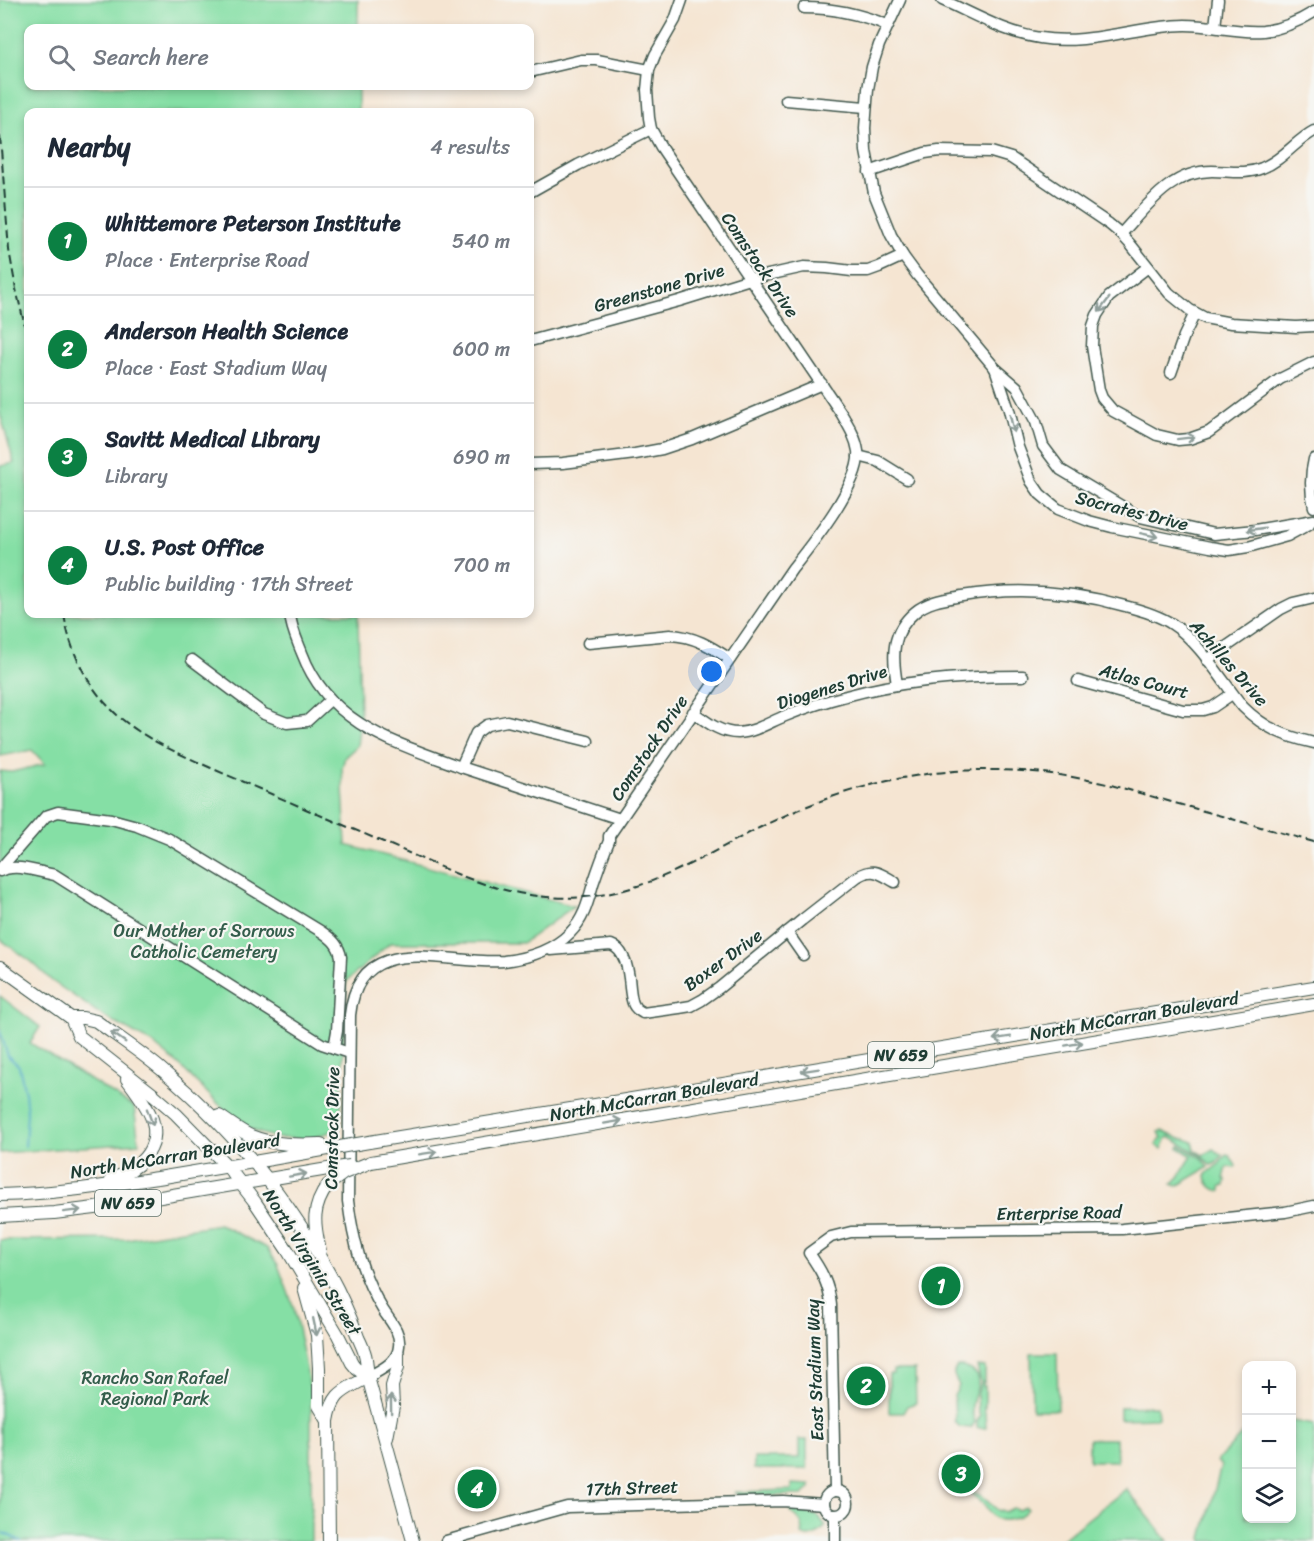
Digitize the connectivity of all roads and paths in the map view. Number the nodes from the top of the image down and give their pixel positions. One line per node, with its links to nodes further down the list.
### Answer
1 (682, 0): 9 (street, Comstock Drive)
2 (900, 0): 7 (street, Socrates Drive)
3 (942, 0): 8 (street)
4 (1218, 0): 8 (street)
5 (804, 8): 7 (street)
6 (1314, 12): 8 (street)
7 (887, 25): 12 (street, Socrates Drive)
8 (1215, 27)
9 (649, 70): 10 (street); 13 (street, Comstock Drive)
10 (534, 71)
11 (786, 100): 12 (street)
12 (866, 106): 15 (street, Socrates Drive)
13 (651, 129): 16 (street); 20 (street, Comstock Drive)
14 (1314, 131): 17 (street)
15 (869, 172): 17 (street); 18 (street, Socrates Drive)
16 (534, 190)
17 (1121, 234): 19 (street)
18 (903, 255): 20 (street, Greenstone Drive); 25 (street, Socrates Drive)
19 (1148, 267): 21 (street); 24 (street, one-way to 24)
20 (750, 279): 23 (street, Greenstone Drive); 27 (street, Comstock Drive)
21 (1195, 313): 22 (street); 26 (street)
22 (1314, 326)
23 (534, 339)
24 (1314, 362)
25 (994, 368): 33 (street, Socrates Drive, one-way to 25); 33 (street, Socrates Drive, one-way to 33)
26 (1171, 373)
27 (822, 384): 28 (street, Comstock Drive); 30 (street)
28 (858, 456): 31 (street); 37 (street, Comstock Drive)
29 (1314, 459): 32 (street)
30 (534, 464)
31 (908, 479)
32 (1314, 507)
33 (1314, 521)
34 (1314, 598): 39 (street)
35 (290, 618): 44 (street)
36 (588, 643): 37 (street)
37 (730, 659): 45 (street, Comstock Drive)
38 (192, 660): 44 (street)
39 (1207, 660): 42 (street, Achilles Drive); 43 (street, Achilles Drive)
40 (1023, 676): 42 (street, Diogenes Drive)
41 (1078, 681): 43 (street, Atlas Court)
42 (897, 684): 45 (street, Diogenes Drive)
43 (1232, 694): 47 (street, Achilles Drive)
44 (330, 700): 48 (street)
45 (693, 712): 49 (street, Comstock Drive)
46 (588, 741): 48 (street)
47 (1314, 743)
48 (461, 767): 49 (street)
49 (620, 819): 53 (street, Comstock Drive)
50 (0, 870): 61 (street); 61 (street)
51 (895, 882): 52 (street, Boxer Drive)
52 (787, 932): 53 (street, Boxer Drive); 54 (street, Boxer Drive)
53 (545, 951): 62 (street, Comstock Drive)
54 (803, 955)
55 (0, 968): 60 (main road, North Virginia Street)
56 (1314, 982): 58 (main road)
57 (1314, 987): 58 (main road, North McCarran Boulevard / NV 659)
58 (1288, 991): 65 (main road, North McCarran Boulevard / NV 659, one-way to 65, bridge)
59 (1314, 1004): 67 (main road, North McCarran Boulevard / NV 659, one-way to 59)
60 (70, 1018): 63 (main road, North Virginia Street); 64 (main road, North Virginia Street, one-way to 60)
61 (334, 1048): 62 (street)
62 (350, 1053): 78 (street, Comstock Drive)
63 (120, 1068): 68 (main road, North Virginia Street); 71 (main road, one-way to 71)
64 (200, 1104): 65 (main road); 66 (main road, North Virginia Street)
65 (328, 1146): 66 (main road, North McCarran Boulevard / NV 659)
66 (254, 1162): 68 (main road, North McCarran Boulevard / NV 659); 69 (main road, North Virginia Street)
67 (371, 1162): 69 (main road, North McCarran Boulevard / NV 659, one-way to 67, bridge); 76 (main road, bridge)
68 (226, 1166): 70 (main road, North Virginia Street); 71 (main road, North McCarran Boulevard / NV 659)
69 (269, 1180): 70 (main road, North McCarran Boulevard / NV 659); 76 (main road, North Virginia Street)
70 (241, 1184): 74 (main road, North McCarran Boulevard / NV 659, one-way to 70); 77 (main road, North Virginia Street)
71 (73, 1190): 72 (main road, North McCarran Boulevard / NV 659)
72 (0, 1195)
73 (1314, 1206): 75 (street, Enterprise Road)
74 (0, 1216)
75 (809, 1253): 82 (street, East Stadium Way)
76 (324, 1263): 79 (main road, North Virginia Street)
77 (299, 1271): 79 (main road, North Virginia Street); 80 (main road, one-way to 80)
78 (398, 1354): 79 (street); 81 (main road, one-way to 78)
79 (368, 1377): 80 (main road); 81 (main road, North Virginia Street)
80 (328, 1420): 85 (main road)
81 (386, 1442): 86 (main road, North Virginia Street)
82 (835, 1491): 83 (street); 84 (street)
83 (824, 1504): 84 (street); 87 (street, 17th Street)
84 (835, 1516): 88 (street)
85 (329, 1541)
86 (413, 1541)
87 (446, 1541)
88 (835, 1541)

